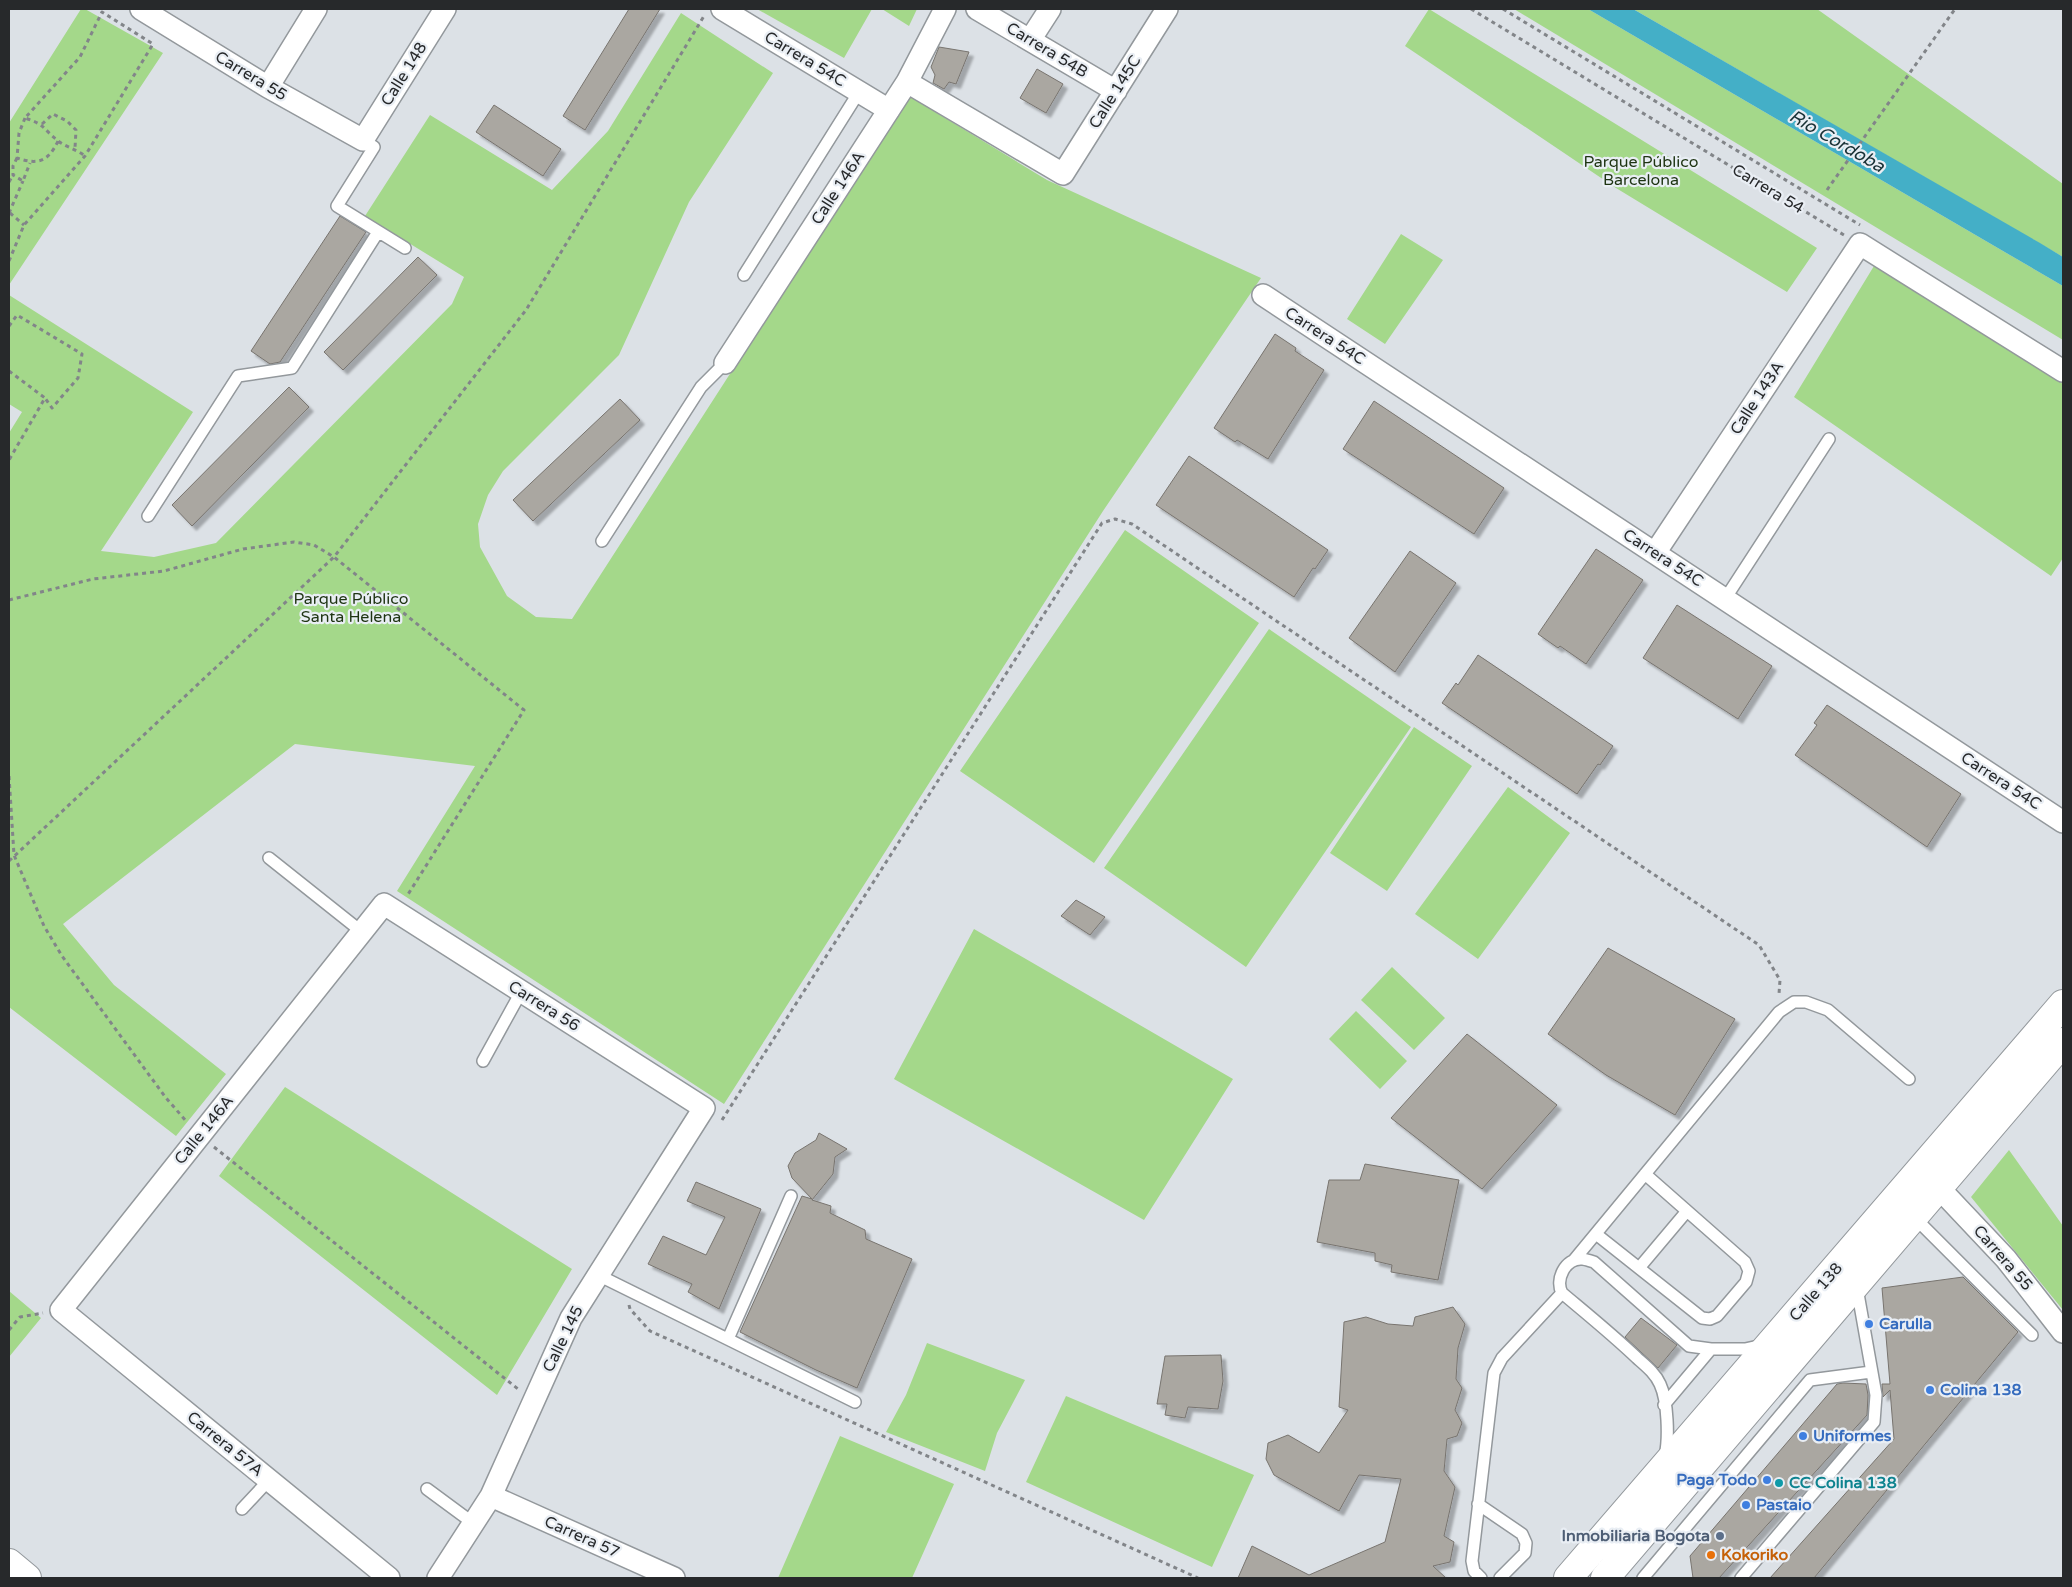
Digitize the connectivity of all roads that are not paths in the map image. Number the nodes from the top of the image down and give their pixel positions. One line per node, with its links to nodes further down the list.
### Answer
1 (140, 9): 11 (street, Carrera 55)
2 (316, 9): 11 (street)
3 (446, 9): 15 (street, Calle 148)
4 (722, 9): 13 (street, Carrera 54C)
5 (944, 9): 10 (street, Calle 146A)
6 (977, 9): 9 (street, Carrera 54B)
7 (1050, 9): 9 (street)
8 (1168, 9): 12 (street, Calle 145C)
9 (1030, 40): 12 (street, Carrera 54B)
10 (907, 82): 12 (street, Calle 145C); 14 (street, Calle 146A)
11 (268, 87): 15 (street, Carrera 55)
12 (1116, 91)
13 (859, 92): 14 (street, Carrera 54C); 18 (lane)
14 (889, 110): 20 (street, Calle 146A)
15 (363, 140): 16 (lane)
16 (378, 232): 17 (lane); 23 (lane)
17 (405, 248)
18 (744, 275)
19 (1263, 295): 25 (street, Carrera 54C)
20 (726, 363): 24 (lane)
21 (2063, 371): 25 (street, Calle 143A)
22 (1829, 439): 26 (lane)
23 (148, 516)
24 (602, 542)
25 (1655, 553): 26 (street, Carrera 54C)
26 (1725, 599): 27 (street, Carrera 54C)
27 (2063, 822)
28 (269, 858): 30 (lane)
29 (390, 908): 30 (street, Calle 146A); 31 (street, Carrera 56)
30 (362, 932): 48 (street, Calle 146A)
31 (521, 992): 34 (lane); 36 (street, Carrera 56)
32 (2063, 1004): 40 (main road, Calle 138)
33 (2063, 1042): 38 (main road, Calle 138)
34 (483, 1061)
35 (1908, 1079): 37 (lane)
36 (704, 1108): 45 (street, Calle 145)
37 (1645, 1174): 41 (lane); 42 (lane)
38 (1939, 1188): 40 (main road, Calle 138); 49 (street, Carrera 55)
39 (791, 1196): 51 (lane)
40 (1905, 1208): 46 (main road, Calle 138); 50 (lane); 52 (main road, Calle 138)
41 (1686, 1211): 44 (lane); 44 (lane)
42 (1596, 1234): 43 (lane); 44 (lane)
43 (1574, 1260): 47 (lane); 53 (lane)
44 (1639, 1268)
45 (598, 1275): 51 (lane); 60 (street, Calle 145)
46 (1857, 1284): 54 (lane); 72 (main road, Calle 138)
47 (1562, 1293): 56 (lane); 61 (lane)
48 (61, 1310): 58 (street, Carrera 57A)
49 (2063, 1332)
50 (2032, 1335)
51 (728, 1339): 55 (lane)
52 (1773, 1343): 53 (lane); 57 (main road, Calle 138)
53 (1711, 1349): 56 (lane)
54 (1871, 1372): 73 (lane); 74 (lane)
55 (855, 1402)
56 (1664, 1405): 57 (lane)
57 (1661, 1473): 71 (main road, Calle 138)
58 (269, 1480): 62 (lane); 66 (street, Carrera 57A)
59 (427, 1489): 63 (lane)
60 (491, 1496): 63 (street, Calle 145); 68 (street, Carrera 57)
61 (1478, 1504): 69 (lane); 70 (lane)
62 (242, 1509)
63 (473, 1524): 67 (street, Calle 145)
64 (9, 1563): 65 (main road)
65 (27, 1578)
66 (389, 1578)
67 (438, 1578)
68 (674, 1578)
69 (1481, 1578)
70 (1500, 1578)
71 (1568, 1578)
72 (1605, 1578)
73 (1643, 1578)
74 (1741, 1578)

